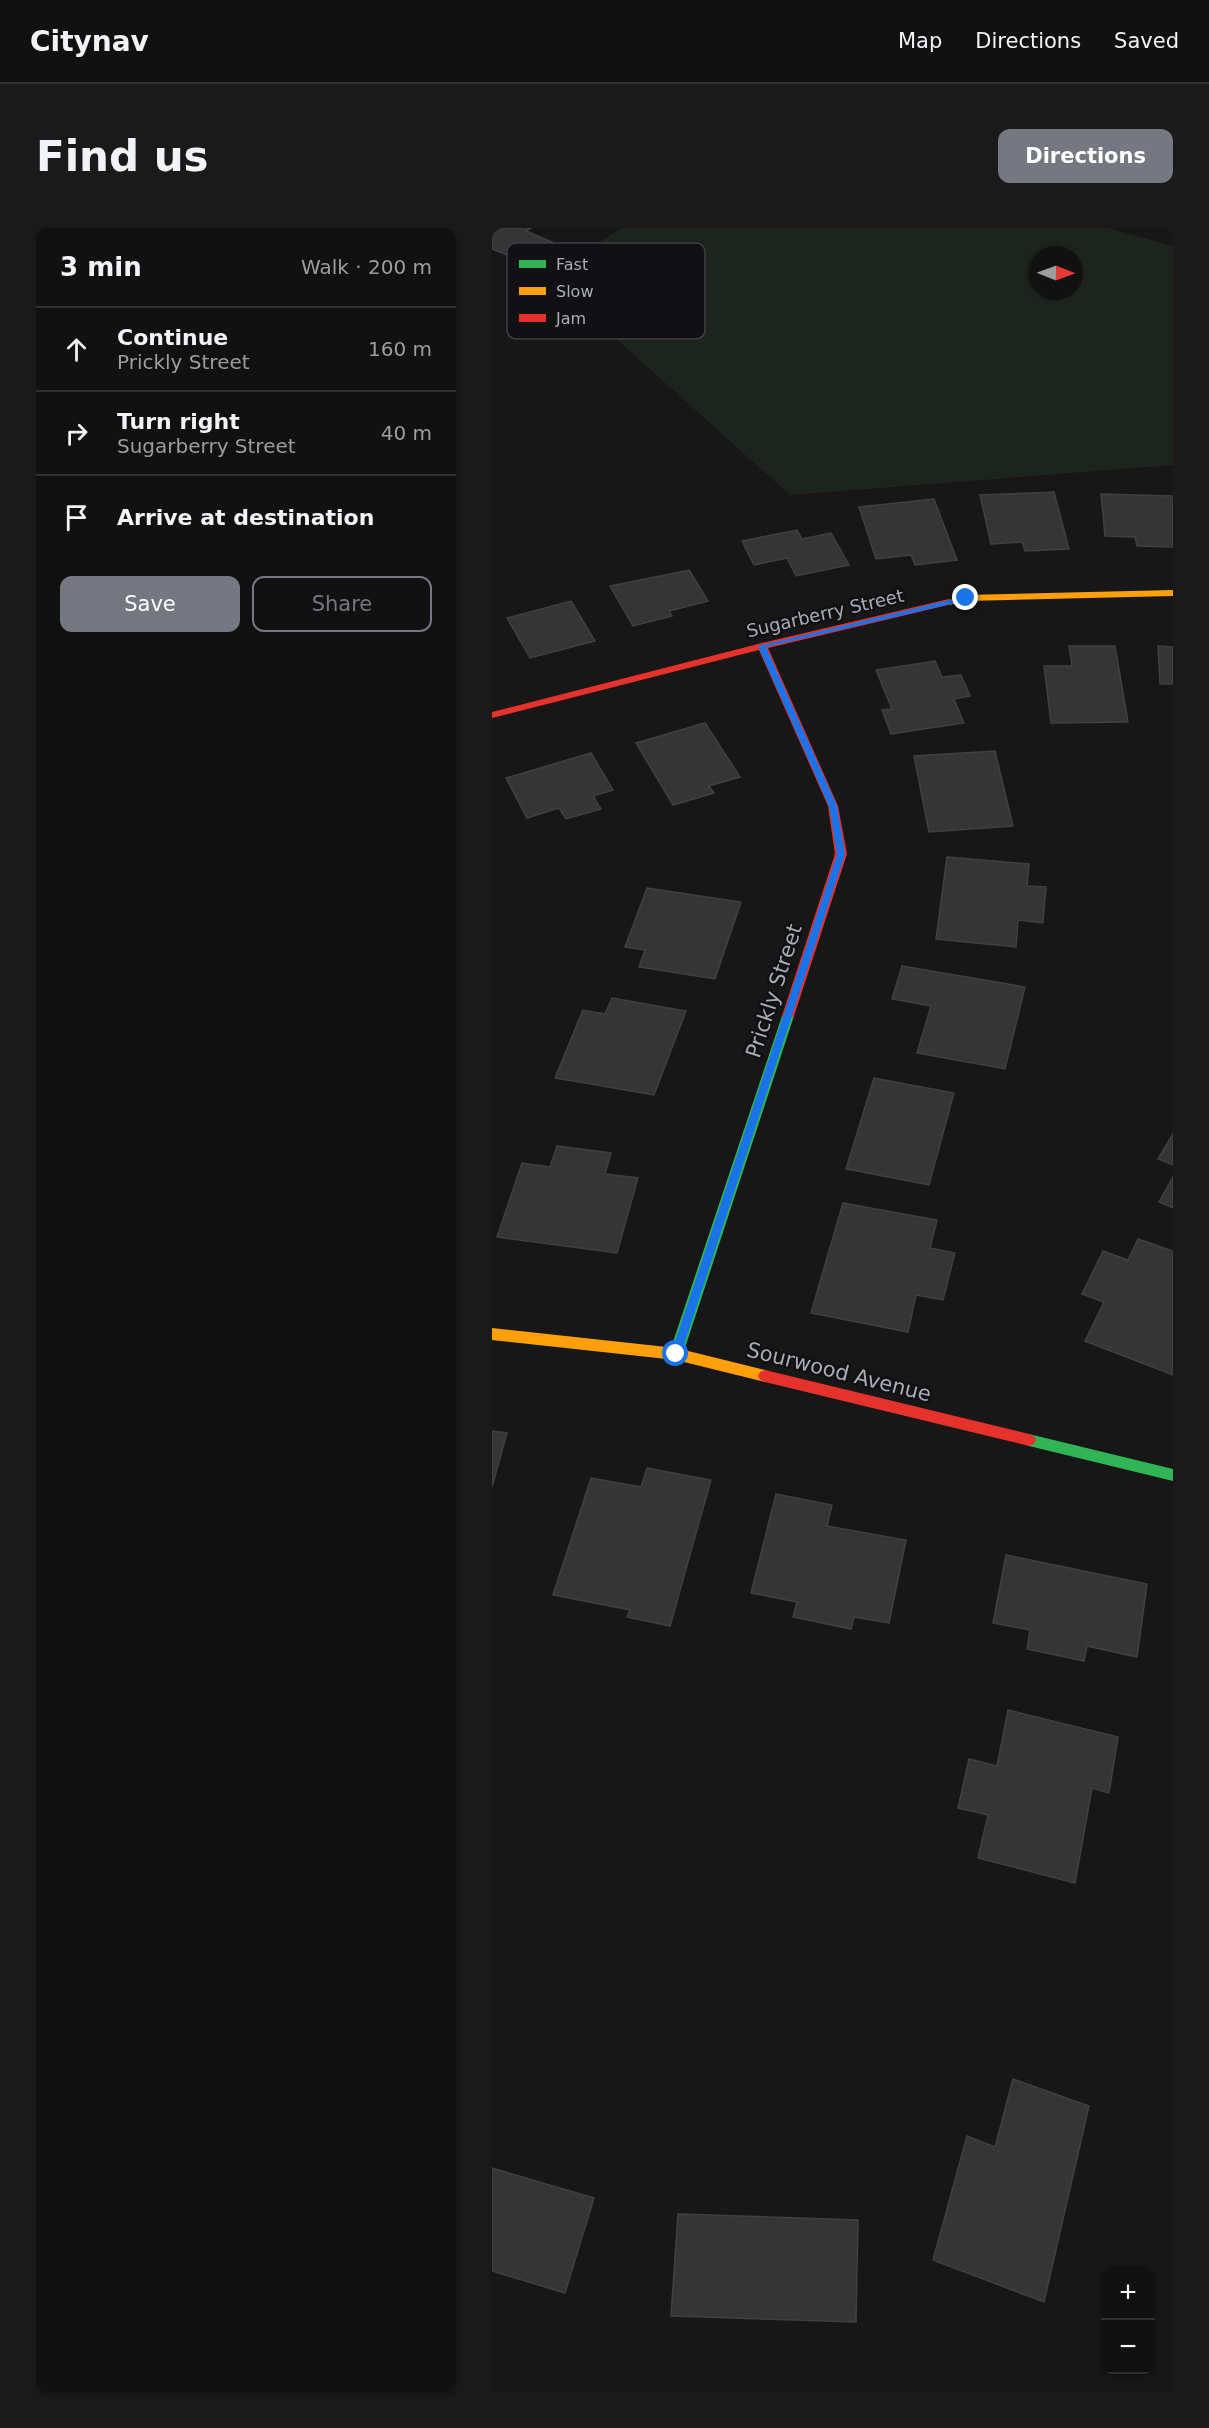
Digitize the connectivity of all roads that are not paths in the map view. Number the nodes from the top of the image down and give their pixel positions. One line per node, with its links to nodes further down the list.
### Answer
1 (1173, 593): 2 (street, Sugarberry Street)
2 (762, 646): 3 (street, Sugarberry Street); 5 (street, Prickly Street)
3 (492, 715)
4 (492, 1334): 5 (street, Sourwood Avenue)
5 (676, 1354): 6 (street, Sourwood Avenue)
6 (1173, 1475)

